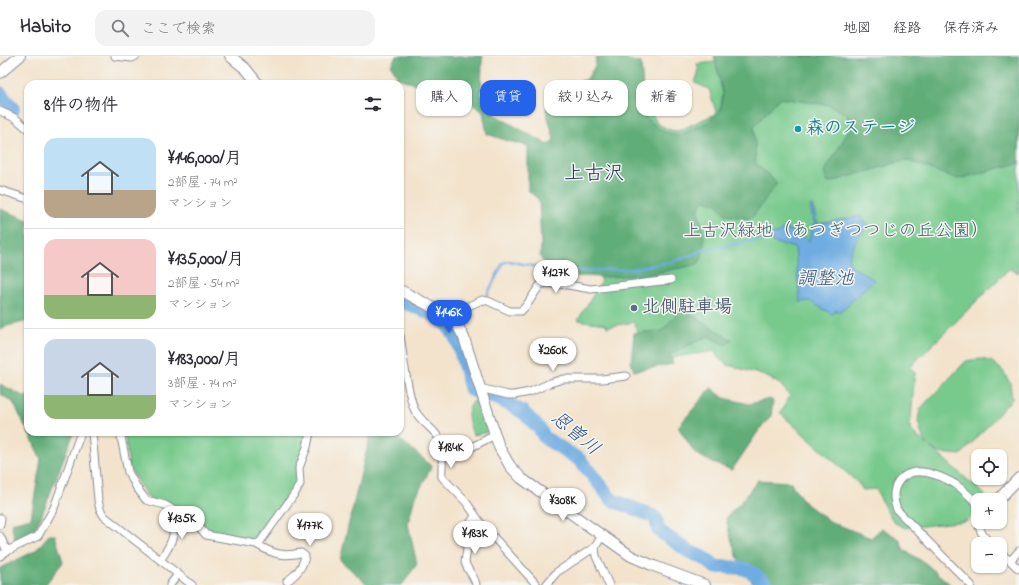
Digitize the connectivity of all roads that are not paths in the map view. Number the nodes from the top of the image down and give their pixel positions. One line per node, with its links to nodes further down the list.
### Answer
1 (20, 56): 5 (street)
2 (115, 56): 3 (street)
3 (136, 56)
4 (230, 56): 6 (street)
5 (0, 72)
6 (255, 80)
7 (0, 111): 8 (street)
8 (24, 126)
9 (0, 190): 10 (street)
10 (24, 198)
11 (672, 280): 13 (street)
12 (404, 292): 13 (street)
13 (453, 319): 16 (street)
14 (404, 366): 22 (street)
15 (626, 376): 16 (street)
16 (482, 392): 17 (street)
17 (495, 435): 22 (street); 29 (street)
18 (80, 436): 32 (street)
19 (92, 436): 36 (street)
20 (121, 436): 26 (street)
21 (309, 436): 30 (street)
22 (441, 441): 27 (street)
23 (1019, 478): 24 (street)
24 (1005, 493)
25 (971, 498): 48 (street)
26 (174, 511): 30 (street); 36 (street)
27 (475, 516): 43 (street); 44 (street)
28 (0, 536): 32 (street)
29 (602, 536): 31 (street); 47 (street)
30 (256, 544): 40 (street)
31 (595, 547): 45 (street); 46 (street)
32 (7, 551): 34 (street)
33 (1019, 551): 37 (street)
34 (0, 556)
35 (1007, 558): 37 (street)
36 (160, 560): 39 (street)
37 (1010, 561): 38 (street)
38 (1019, 569)
39 (178, 574): 41 (street); 42 (street)
40 (286, 581)
41 (170, 585)
42 (192, 585)
43 (476, 585)
44 (537, 585)
45 (546, 585)
46 (609, 585)
47 (704, 585)
48 (972, 585)

